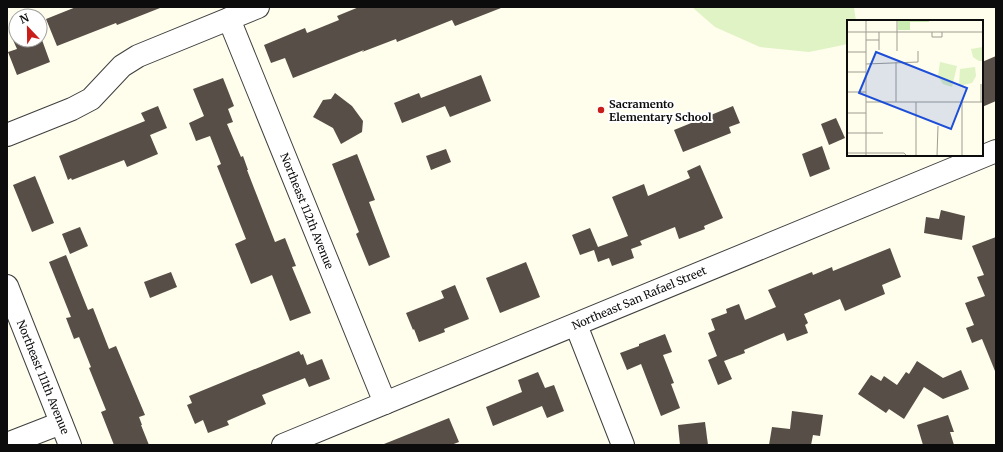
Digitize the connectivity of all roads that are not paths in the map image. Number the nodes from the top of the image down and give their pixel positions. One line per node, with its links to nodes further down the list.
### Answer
1 (258, 7): 2 (street)
2 (229, 19): 3 (street); 7 (street, Northeast 112th Avenue)
3 (7, 135)
4 (996, 151): 6 (street, Northeast San Rafael Street)
5 (7, 286): 8 (street, Northeast 111th Avenue)
6 (576, 324): 7 (street, Northeast San Rafael Street); 12 (street)
7 (385, 403): 11 (street, Northeast San Rafael Street)
8 (61, 423): 9 (street); 10 (street, Northeast 111th Avenue)
9 (7, 444)
10 (70, 445)
11 (283, 445)
12 (623, 445)

